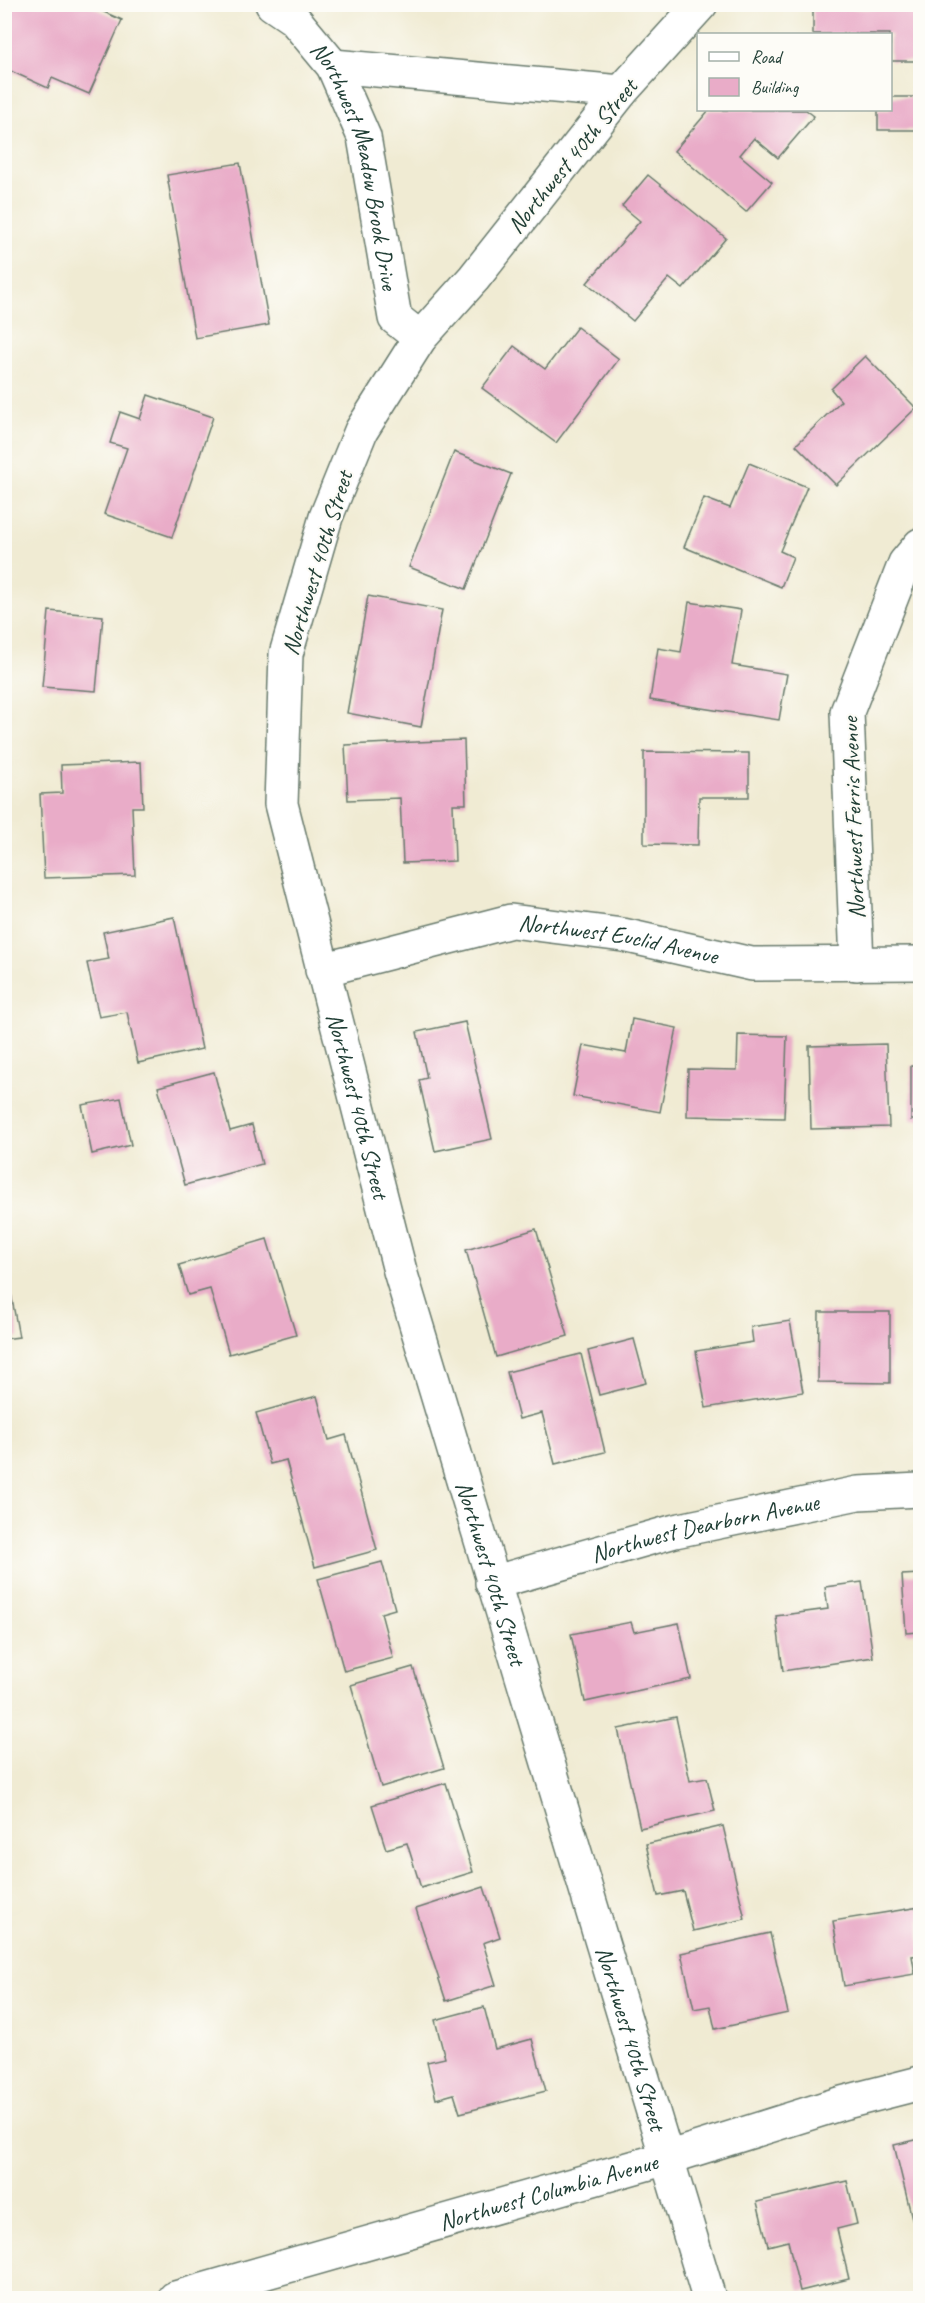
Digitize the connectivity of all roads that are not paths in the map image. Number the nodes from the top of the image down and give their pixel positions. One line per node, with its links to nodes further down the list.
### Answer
1 (272, 4): 3 (street, Northwest Meadow Brook Drive)
2 (701, 4): 4 (street, Northwest 40th Street)
3 (333, 66): 4 (street); 5 (street, Northwest Meadow Brook Drive)
4 (621, 92): 5 (street, Northwest 40th Street)
5 (420, 339): 9 (street, Northwest 40th Street)
6 (921, 545): 8 (street, Northwest Ferris Avenue)
7 (921, 963): 8 (street, Northwest Euclid Avenue)
8 (857, 964): 9 (street, Northwest Euclid Avenue)
9 (322, 970): 11 (street, Northwest 40th Street)
10 (921, 1490): 11 (street, Northwest Dearborn Avenue)
11 (492, 1582): 13 (street, Northwest 40th Street)
12 (921, 2083): 13 (street, Northwest Columbia Avenue)
13 (666, 2158): 14 (street, Northwest Columbia Avenue); 15 (street, Northwest 40th Street)
14 (175, 2298)
15 (709, 2298)

